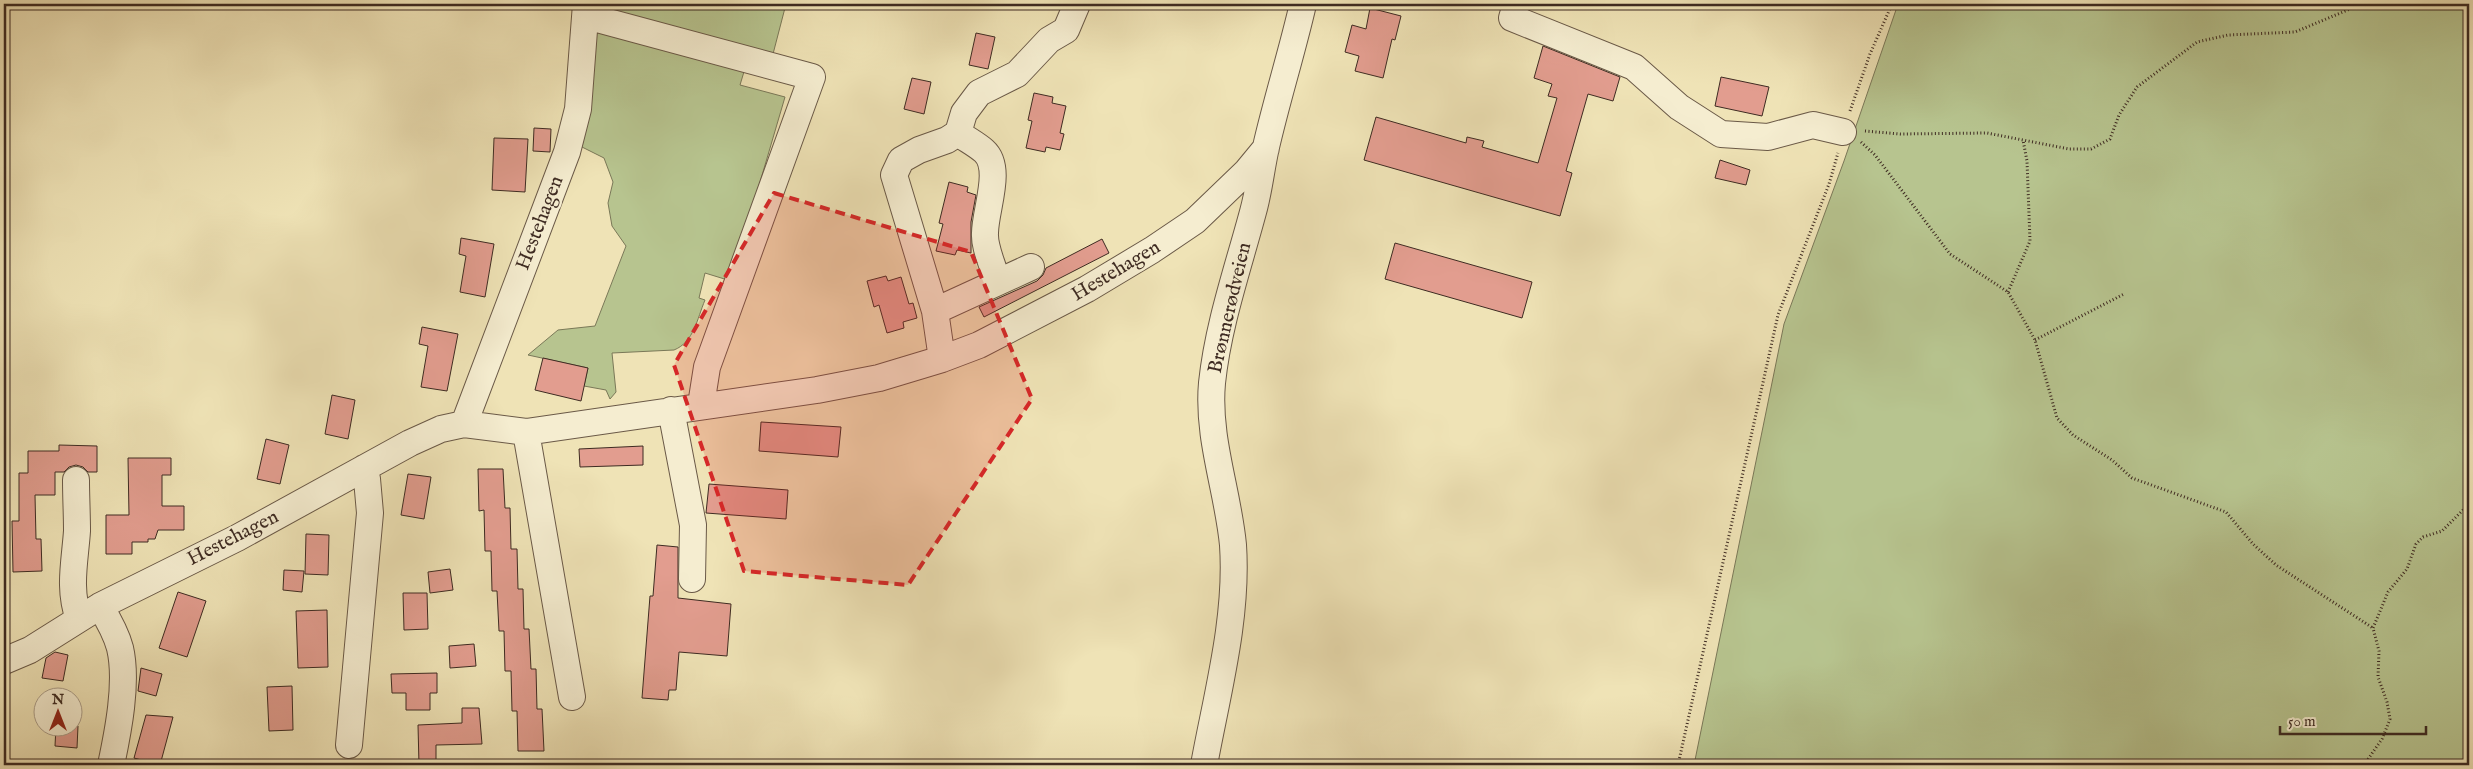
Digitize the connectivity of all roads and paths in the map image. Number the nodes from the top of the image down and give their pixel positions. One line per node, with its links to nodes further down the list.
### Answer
1 (1078, 4): 8 (street)
2 (1303, 4): 10 (street, Brønnerødveien)
3 (1892, 4): 7 (path)
4 (2362, 4): 9 (path)
5 (586, 10): 18 (street); 20 (street, Hestehagen)
6 (1514, 11): 7 (street)
7 (1844, 131): 9 (path); 13 (path); 33 (path)
8 (958, 133): 12 (street); 15 (street)
9 (2023, 140): 13 (path)
10 (1266, 148): 17 (street, Hestehagen); 32 (street, Brønnerødveien)
11 (1031, 267): 12 (street)
12 (997, 282): 15 (street)
13 (2008, 292): 16 (path)
14 (2124, 294): 16 (path)
15 (936, 311): 17 (street)
16 (2035, 340): 27 (path)
17 (942, 359): 18 (street, Hestehagen)
18 (700, 405): 19 (street, Hestehagen)
19 (671, 410): 21 (street, Hestehagen); 25 (street)
20 (464, 424): 21 (street, Hestehagen); 22 (street, Hestehagen)
21 (526, 432): 29 (street)
22 (364, 468): 26 (street, Hestehagen); 30 (street)
23 (76, 480): 26 (street)
24 (2469, 504): 27 (path)
25 (692, 579)
26 (90, 612): 28 (street, Hestehagen); 31 (street)
27 (2373, 628): 34 (path)
28 (4, 662)
29 (572, 697)
30 (349, 745)
31 (111, 765)
32 (1204, 765)
33 (1678, 765)
34 (2364, 765)

